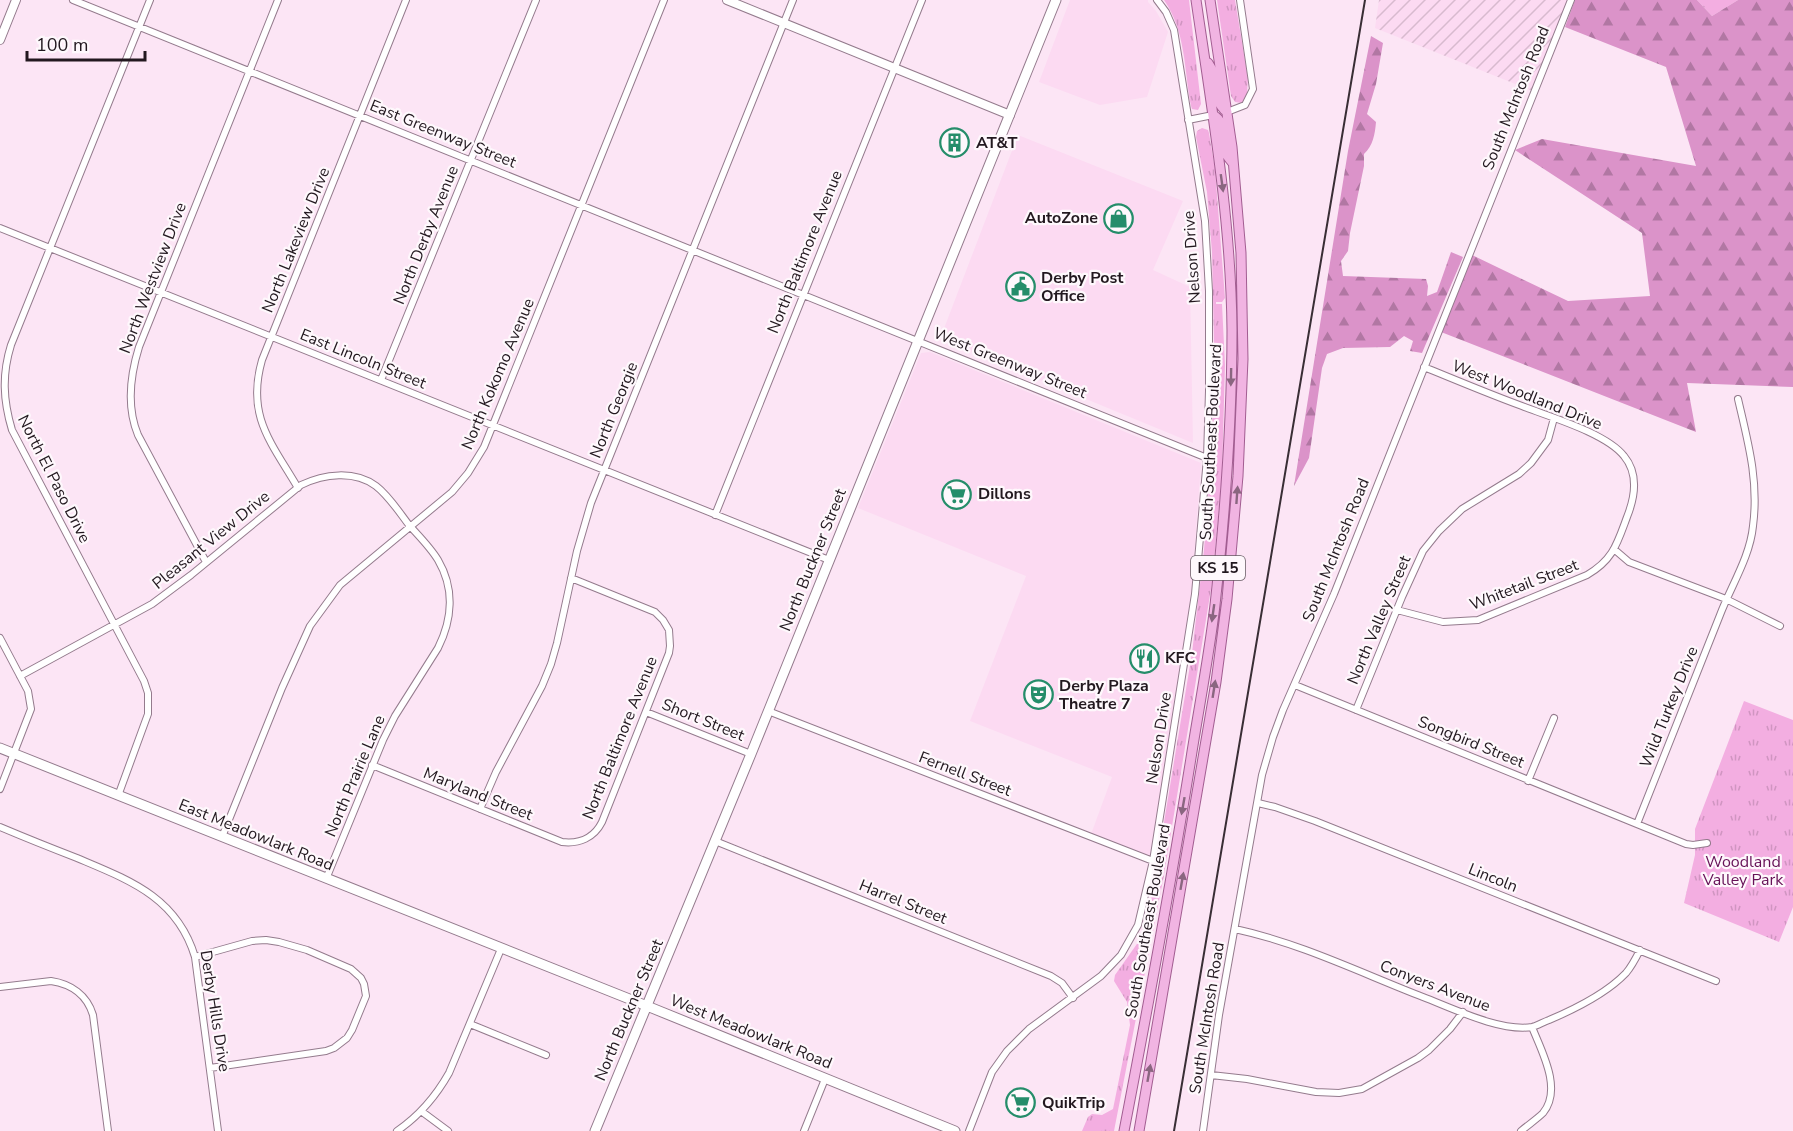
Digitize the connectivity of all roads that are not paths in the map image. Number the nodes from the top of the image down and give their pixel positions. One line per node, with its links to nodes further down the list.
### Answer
1 (16, 0): 19 (street)
2 (72, 0): 18 (street, East Greenway Street)
3 (150, 0): 18 (street, North El Paso Drive)
4 (278, 0): 22 (street, North Westview Drive)
5 (406, 0): 26 (street, North Lakeview Drive)
6 (536, 0): 28 (street, North Derby Avenue)
7 (664, 0): 30 (street, North Kokomo Avenue)
8 (727, 0): 17 (street)
9 (793, 0): 17 (street, North Georgie)
10 (921, 0): 21 (street, North Baltimore Avenue)
11 (1056, 0): 24 (main road, North Buckner Street)
12 (1157, 0): 27 (street, Nelson Drive)
13 (1196, 0): 20 (main road, South Southeast Boulevard / KS 15)
14 (1210, 0): 23 (main road, South Southeast Boulevard / KS 15)
15 (1240, 0): 23 (street)
16 (1571, 0): 38 (street, South McIntosh Road)
17 (784, 23): 21 (street); 33 (street, North Georgie)
18 (139, 27): 22 (street, East Greenway Street); 32 (street, North El Paso Drive)
19 (0, 40)
20 (1204, 59): 23 (main road); 25 (main road, South Southeast Boulevard / KS 15)
21 (894, 68): 24 (street); 35 (street, North Baltimore Avenue)
22 (249, 71): 26 (street, East Greenway Street); 34 (street, North Westview Drive)
23 (1227, 112): 29 (main road, South Southeast Boulevard / KS 15)
24 (1010, 114): 37 (main road, North Buckner Street)
25 (1213, 115): 27 (street); 29 (main road); 104 (main road, South Southeast Boulevard / KS 15, one-way to 104)
26 (360, 116): 28 (street, East Greenway Street); 36 (street, North Lakeview Drive)
27 (1188, 120): 43 (street, Nelson Drive)
28 (471, 160): 30 (street, East Greenway Street); 39 (street, North Derby Avenue)
29 (1233, 164): 105 (main road, South Southeast Boulevard / KS 15, one-way to 29)
30 (582, 205): 33 (street, East Greenway Street); 42 (street, North Kokomo Avenue)
31 (0, 228): 32 (street, East Lincoln Street)
32 (50, 248): 34 (street, East Lincoln Street); 54 (street, North El Paso Drive)
33 (693, 250): 35 (street, East Greenway Street); 44 (street, North Georgie)
34 (161, 293): 36 (street, East Lincoln Street); 50 (street, North Westview Drive)
35 (803, 295): 37 (street, West Greenway Street); 46 (street, North Baltimore Avenue)
36 (271, 337): 39 (street, East Lincoln Street); 45 (street, North Lakeview Drive)
37 (918, 341): 43 (street, West Greenway Street); 49 (main road, North Buckner Street)
38 (1424, 367): 41 (street, West Woodland Drive); 58 (street, South McIntosh Road)
39 (381, 380): 42 (street, East Lincoln Street)
40 (1738, 399): 52 (street, Wild Turkey Drive)
41 (1554, 418): 48 (street, West Woodland Drive); 53 (street, North Valley Street)
42 (493, 425): 44 (street, East Lincoln Street); 47 (street, North Kokomo Avenue)
43 (1207, 458): 78 (street, Nelson Drive)
44 (604, 470): 46 (street, East Lincoln Street); 51 (street, North Georgie)
45 (298, 488): 47 (street, Pleasant View Drive); 50 (street, Pleasant View Drive)
46 (715, 515): 49 (street, East Lincoln Street)
47 (411, 526): 66 (street, North Prairie Lane); 74 (street, North Kokomo Avenue)
48 (1615, 550): 52 (street); 53 (street, Whitetail Street)
49 (829, 560): 60 (main road, North Buckner Street)
50 (206, 562): 54 (street, Pleasant View Drive)
51 (571, 578): 61 (street, North Baltimore Avenue); 71 (street, North Georgie)
52 (1726, 599): 55 (street); 72 (street, Wild Turkey Drive)
53 (1397, 610): 59 (street, North Valley Street)
54 (114, 625): 57 (street, Pleasant View Drive); 69 (street, North El Paso Drive)
55 (1780, 626)
56 (0, 638): 57 (street)
57 (20, 676): 64 (street)
58 (1295, 685): 59 (street, Songbird Street); 70 (street, South McIntosh Road)
59 (1356, 710): 67 (street, Songbird Street)
60 (768, 711): 65 (main road, North Buckner Street); 78 (street, Fernell Street)
61 (646, 712): 65 (street, Short Street); 75 (street, North Baltimore Avenue)
62 (1554, 718): 67 (street)
63 (0, 748): 64 (main road, East Meadowlark Road)
64 (14, 754): 68 (street); 69 (main road, East Meadowlark Road)
65 (751, 754): 76 (main road, North Buckner Street)
66 (372, 765): 71 (street, Maryland Street); 79 (street, North Prairie Lane)
67 (1528, 781): 72 (street, Songbird Street)
68 (0, 789)
69 (118, 796): 74 (main road, East Meadowlark Road)
70 (1258, 803): 80 (street, South McIntosh Road); 82 (street, Lincoln)
71 (480, 809): 75 (street, Maryland Street)
72 (1637, 824): 77 (street, Songbird Street)
73 (0, 827): 83 (street, Derby Hills Drive)
74 (222, 837): 79 (main road, East Meadowlark Road)
75 (576, 842)
76 (715, 842): 86 (street, Harrel Street); 87 (main road, North Buckner Street)
77 (1707, 843)
78 (1153, 861): 86 (street, Nelson Drive)
79 (326, 879): 81 (main road, East Meadowlark Road)
80 (1235, 929): 88 (street, Conyers Avenue); 93 (street, South McIntosh Road)
81 (501, 949): 87 (main road, West Meadowlark Road); 89 (street)
82 (1640, 950): 84 (street, Lincoln); 90 (street, Conyers Avenue)
83 (195, 957): 92 (street, Derby Hills Drive); 92 (street)
84 (1716, 981)
85 (0, 987): 96 (street)
86 (1073, 998): 103 (street, Nelson Drive)
87 (647, 1006): 94 (main road, West Meadowlark Road); 100 (main road, North Buckner Street)
88 (1463, 1012): 90 (street, Conyers Avenue); 93 (street)
89 (470, 1024): 91 (street); 95 (street)
90 (1532, 1027): 107 (street)
91 (546, 1055)
92 (210, 1068): 97 (street, Derby Hills Drive)
93 (1211, 1075): 106 (street, South McIntosh Road)
94 (825, 1078): 101 (street); 102 (main road, West Meadowlark Road)
95 (421, 1112): 98 (street); 99 (street)
96 (108, 1131)
97 (218, 1131)
98 (397, 1131)
99 (448, 1131)
100 (595, 1131)
101 (804, 1131)
102 (955, 1131)
103 (969, 1131)
104 (1125, 1131)
105 (1139, 1131)
106 (1203, 1131)
107 (1521, 1131)

